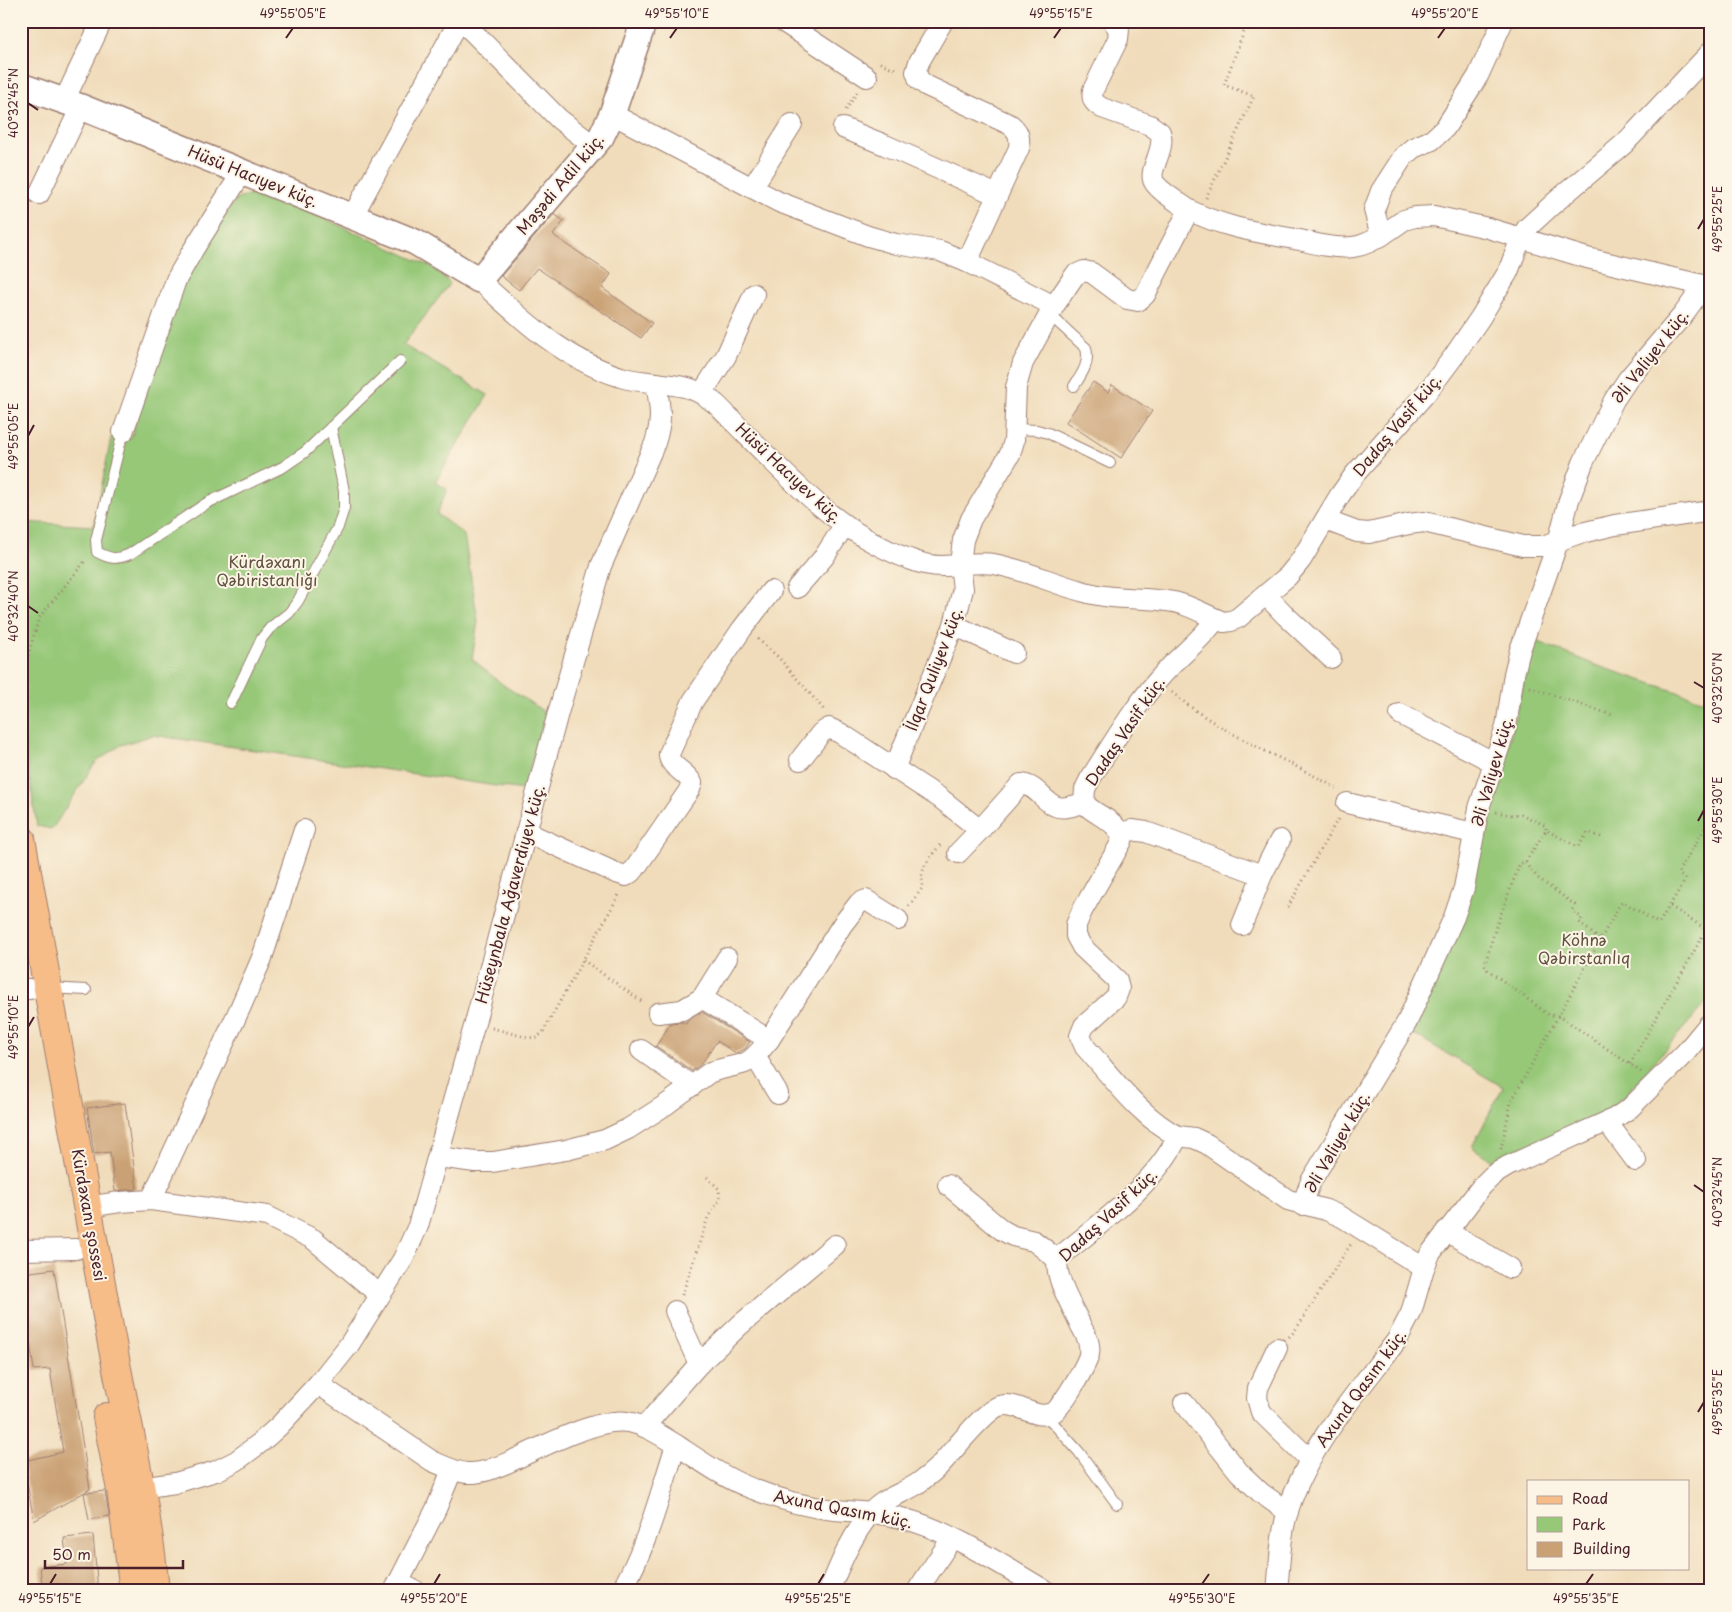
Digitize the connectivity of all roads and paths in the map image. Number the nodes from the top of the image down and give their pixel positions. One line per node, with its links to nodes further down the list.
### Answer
1 (102, 21): 12 (street)
2 (461, 21): 16 (street); 22 (street)
3 (644, 21): 13 (street, Məşədi Adil küç.)
4 (782, 21): 10 (street)
5 (943, 21): 20 (street)
6 (1113, 21): 21 (street)
7 (1248, 21): 21 (path)
8 (1503, 21): 23 (street)
9 (1711, 52): 24 (street, Dadaş Vasif küç.)
10 (867, 77)
11 (21, 86): 12 (street, Hüsü Hacıyev küç.)
12 (73, 104): 17 (street, Hüsü Hacıyev küç.); 19 (street)
13 (612, 114): 16 (street, Məşədi Adil küç.); 18 (street)
14 (792, 124): 18 (street)
15 (843, 128): 20 (street)
16 (594, 146): 26 (street, Məşədi Adil küç.)
17 (243, 171): 22 (street, Hüsü Hacıyev küç.); 36 (street)
18 (752, 188): 25 (street)
19 (39, 194)
20 (997, 195): 25 (street)
21 (1194, 212): 23 (street); 29 (street, İlqar Quliyev küç.)
22 (352, 216): 26 (street, Hüsü Hacıyev küç.)
23 (1381, 236): 24 (street)
24 (1521, 238): 27 (street); 39 (street, Dadaş Vasif küç.)
25 (967, 262): 29 (street)
26 (479, 280): 31 (street)
27 (1706, 286): 41 (street, Əli Vəliyev küç.)
28 (754, 294): 33 (street)
29 (1051, 310): 32 (lane); 35 (street, İlqar Quliyev küç.)
30 (400, 361): 34 (lane)
31 (656, 383): 33 (street, Hüsü Hacıyev küç.); 69 (street, Hüseynbala Ağaverdiyev küç.)
32 (1074, 386)
33 (702, 393): 40 (street, Hüsü Hacıyev küç.)
34 (331, 427): 42 (lane); 55 (lane)
35 (1014, 429): 37 (lane); 43 (street, İlqar Quliyev küç.)
36 (123, 432): 42 (lane)
37 (1110, 462)
38 (1711, 511): 41 (street)
39 (1325, 520): 41 (street); 46 (street, Dadaş Vasif küç.)
40 (844, 526): 43 (street, Hüsü Hacıyev küç.); 44 (street)
41 (1558, 542): 54 (street, Əli Vəliyev küç.)
42 (97, 552): 52 (path)
43 (960, 564): 47 (street, Hüsü Hacıyev küç.); 48 (street, İlqar Quliyev küç.)
44 (797, 588)
45 (771, 592): 49 (street)
46 (1266, 595): 47 (street, Dadaş Vasif küç.); 51 (street)
47 (1216, 619): 53 (street, Dadaş Vasif küç.)
48 (954, 625): 50 (street); 61 (street, İlqar Quliyev küç.)
49 (742, 629): 58 (path); 78 (street)
50 (1014, 653)
51 (1331, 658)
52 (21, 663)
53 (1158, 680): 62 (street, Dadaş Vasif küç.); 63 (path)
54 (1513, 681): 57 (path); 60 (street, Əli Vəliyev küç.)
55 (231, 704)
56 (1400, 714): 60 (street)
57 (1614, 716)
58 (829, 728): 59 (street); 61 (street)
59 (800, 760)
60 (1493, 762): 64 (street, Əli Vəliyev küç.)
61 (894, 769): 67 (street)
62 (1084, 803): 67 (street); 70 (street, Dadaş Vasif küç.)
63 (1347, 803): 71 (street); 80 (path)
64 (1479, 808): 68 (path); 71 (street, Əli Vəliyev küç.)
65 (1711, 818): 79 (path)
66 (304, 830): 108 (street)
67 (980, 830): 75 (street)
68 (1546, 830): 72 (path); 76 (path)
69 (526, 832): 78 (street); 92 (street, Hüseynbala Ağaverdiyev küç.)
70 (1121, 832): 77 (street); 102 (street)
71 (1474, 833): 109 (street, Əli Vəliyev küç.)
72 (1601, 836)
73 (21, 839): 87 (main road, Kürdəxanı şossesi)
74 (1280, 840): 77 (street)
75 (958, 853): 81 (path)
76 (1525, 862): 83 (path); 91 (path)
77 (1262, 875): 82 (street)
78 (626, 876): 86 (path)
79 (1670, 906): 91 (path); 97 (path)
80 (1288, 907)
81 (898, 920): 94 (street)
82 (1242, 925)
83 (1599, 939)
84 (21, 941): 87 (main road, Kürdəxanı şossesi)
85 (728, 958): 89 (street)
86 (583, 960): 90 (path); 92 (path)
87 (33, 989): 88 (lane); 110 (main road, Kürdəxanı şossesi); 114 (main road, Kürdəxanı şossesi)
88 (86, 990)
89 (702, 998): 90 (street); 94 (street)
90 (658, 1013)
91 (1558, 1016): 97 (path); 105 (path)
92 (475, 1023): 103 (street, Hüseynbala Ağaverdiyev küç.)
93 (1710, 1023): 98 (street, Axund Qasım küç.)
94 (769, 1040): 96 (street)
95 (641, 1050): 99 (street)
96 (755, 1056): 99 (street); 100 (street)
97 (1630, 1064): 98 (path)
98 (1655, 1082): 101 (street, Axund Qasım küç.)
99 (692, 1086): 103 (street)
100 (778, 1094)
101 (1607, 1122): 104 (street); 105 (street, Axund Qasım küç.)
102 (1178, 1136): 109 (street); 116 (street, Dadaş Vasif küç.)
103 (438, 1157): 119 (street, Hüseynbala Ağaverdiyev küç.)
104 (1636, 1161)
105 (1501, 1170): 112 (street, Axund Qasım küç.)
106 (707, 1177): 120 (path)
107 (948, 1186): 116 (street)
108 (151, 1200): 110 (street); 119 (street)
109 (1302, 1205): 111 (street)
110 (87, 1207): 130 (main road, Kürdəxanı şossesi)
111 (1361, 1229): 117 (street); 121 (path)
112 (1446, 1231): 117 (street, Axund Qasım küç.); 118 (street)
113 (836, 1245): 122 (street)
114 (76, 1249): 115 (street); 130 (main road, Kürdəxanı şossesi)
115 (21, 1250)
116 (1057, 1259): 125 (street, Dadaş Vasif küç.)
117 (1424, 1268): 128 (street, Axund Qasım küç.)
118 (1510, 1268)
119 (380, 1295): 123 (street, Hüseynbala Ağaverdiyev küç.)
120 (675, 1312): 122 (street)
121 (1278, 1348): 128 (street)
122 (699, 1364): 126 (street)
123 (318, 1384): 129 (street, Axund Qasım küç.); 130 (street, Hüseynbala Ağaverdiyev küç.)
124 (1184, 1403): 133 (street)
125 (1046, 1415): 131 (lane); 132 (street)
126 (644, 1427): 127 (street, Axund Qasım küç.); 129 (street, Axund Qasım küç.)
127 (676, 1446): 132 (street, Axund Qasım küç.); 138 (street)
128 (1310, 1460): 133 (street, Axund Qasım küç.)
129 (452, 1470): 135 (street)
130 (130, 1489): 136 (main road, Kürdəxanı şossesi); 137 (main road, Kürdəxanı şossesi)
131 (1117, 1504)
132 (872, 1512): 134 (street, Axund Qasım küç.); 139 (street)
133 (1288, 1512): 142 (street, Axund Qasım küç.)
134 (952, 1538): 140 (street); 141 (street, Axund Qasım küç.)
135 (402, 1588)
136 (134, 1591)
137 (155, 1591)
138 (620, 1591)
139 (829, 1591)
140 (916, 1591)
141 (1046, 1591)
142 (1277, 1591)

